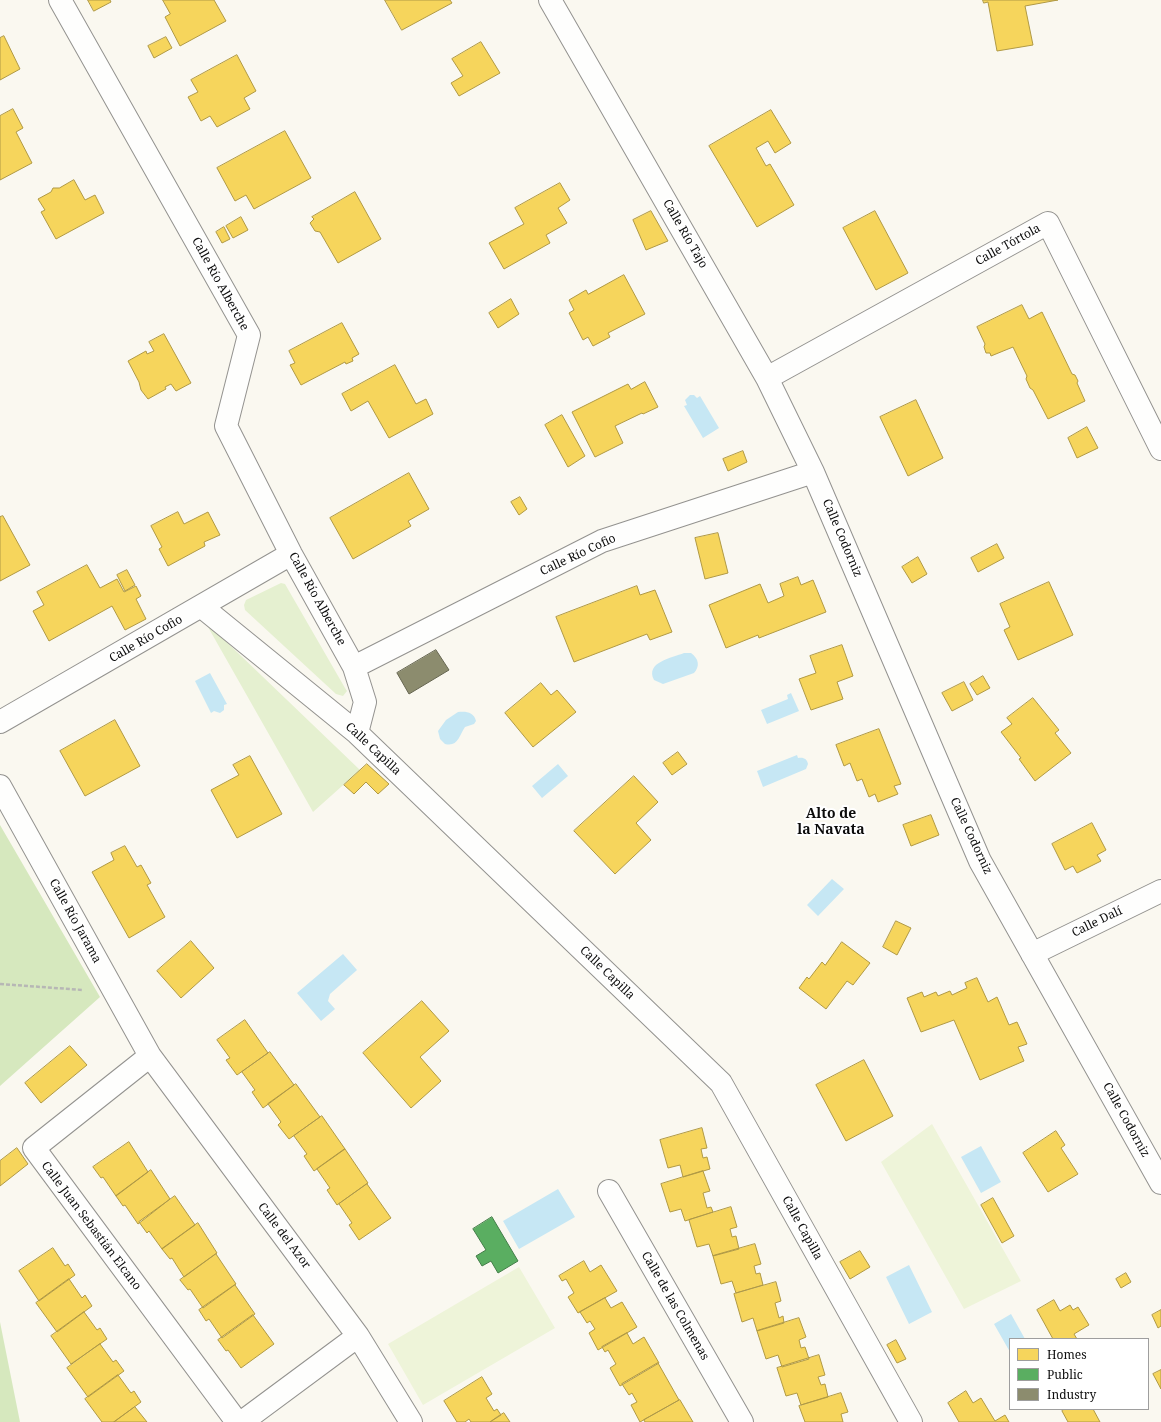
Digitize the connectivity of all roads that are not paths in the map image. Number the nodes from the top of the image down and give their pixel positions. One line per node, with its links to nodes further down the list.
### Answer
1 (60, 0): 6 (street, Calle Río Alberche)
2 (550, 0): 3 (street, Calle Río Tajo)
3 (767, 378): 4 (street, Calle Tórtola); 5 (street, Calle Río Tajo)
4 (1161, 449)
5 (813, 472): 8 (street, Calle Río Cofio); 13 (street, Calle Codorniz)
6 (291, 554): 7 (street, Calle Río Cofio); 8 (street, Calle Río Alberche)
7 (202, 607): 9 (street, Calle Río Cofio); 10 (street, Calle Capilla)
8 (354, 667): 10 (street, Calle Río Alberche)
9 (0, 722)
10 (357, 732): 22 (street, Calle Capilla)
11 (0, 786): 14 (street, Calle Río Jarama)
12 (1161, 890): 13 (street, Calle Dalí)
13 (1032, 954): 15 (street, Calle Codorniz)
14 (150, 1056): 17 (street, Calle del Azor); 18 (street, Calle Juan Sebastián Elcano)
15 (1161, 1183)
16 (609, 1191): 21 (street, Calle de las Colmenas)
17 (358, 1336): 19 (street); 20 (street, Calle del Azor)
18 (237, 1422)
19 (242, 1422)
20 (411, 1422)
21 (742, 1422)
22 (911, 1422)

